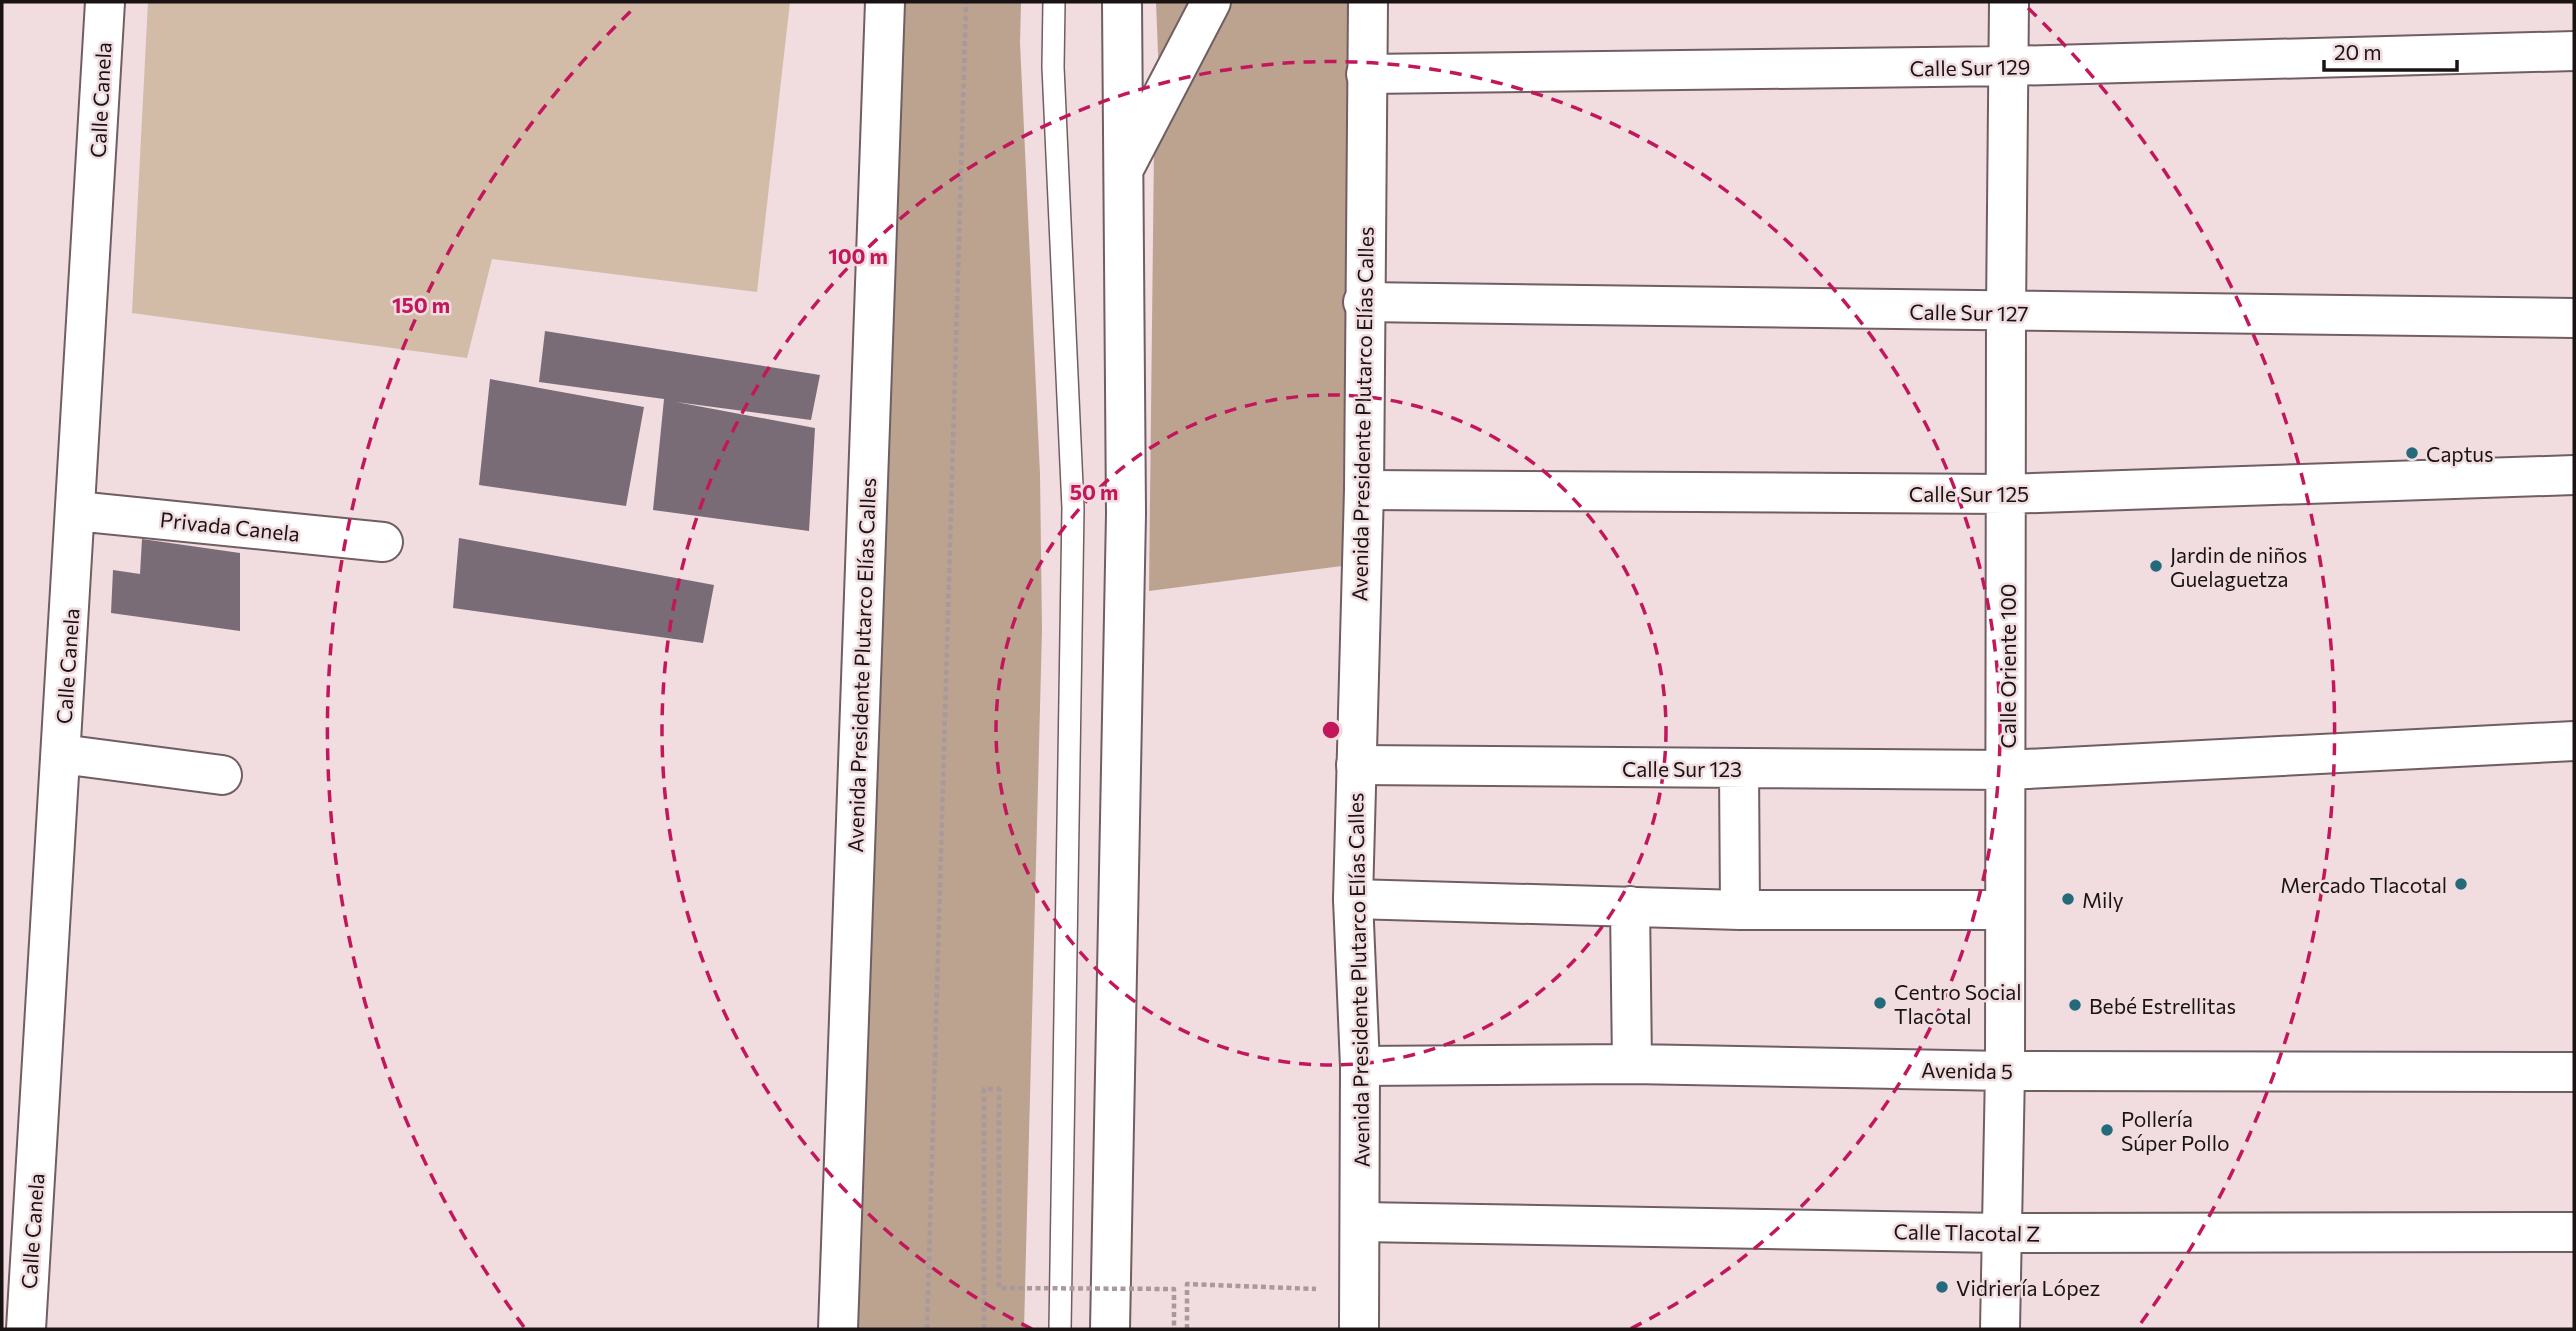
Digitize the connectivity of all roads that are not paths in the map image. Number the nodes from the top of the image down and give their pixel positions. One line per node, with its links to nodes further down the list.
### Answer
1 (105, 2): 18 (street, Calle Canela)
2 (885, 2): 39 (street, Avenida Presidente Plutarco Elías Calles)
3 (1054, 2): 37 (lane)
4 (1122, 2): 11 (street)
5 (1211, 2): 11 (street)
6 (1368, 2): 10 (street, Avenida Presidente Plutarco Elías Calles)
7 (2009, 2): 9 (street, Calle Oriente 100)
8 (2574, 51): 9 (street, Calle Sur 129)
9 (2009, 66): 10 (street, Calle Sur 129); 13 (street, Calle Oriente 100)
10 (1366, 74): 12 (street, Avenida Presidente Plutarco Elías Calles)
11 (1124, 170): 40 (street)
12 (1363, 302): 13 (street, Calle Sur 127); 16 (street, Avenida Presidente Plutarco Elías Calles)
13 (2006, 312): 14 (street, Calle Sur 127); 17 (street, Calle Oriente 100)
14 (2574, 318)
15 (2574, 475): 17 (street, Calle Sur 125)
16 (1364, 490): 17 (street, Calle Sur 125); 22 (street, Avenida Presidente Plutarco Elías Calles)
17 (2006, 494): 24 (street, Calle Oriente 100)
18 (76, 511): 19 (street, Privada Canela); 21 (street, Calle Canela)
19 (383, 542)
20 (2574, 741): 24 (street, Calle Sur 123)
21 (61, 754): 25 (street); 38 (street, Calle Canela)
22 (1356, 765): 23 (street, Calle Sur 123); 26 (street, Avenida Presidente Plutarco Elías Calles)
23 (1739, 768): 24 (street, Calle Sur 123); 28 (street)
24 (2007, 770): 29 (street, Calle Oriente 100)
25 (222, 775)
26 (1353, 899): 27 (street); 31 (street, Avenida Presidente Plutarco Elías Calles)
27 (1630, 906): 28 (street); 30 (street)
28 (1740, 910): 29 (street)
29 (2006, 910): 32 (street, Calle Oriente 100)
30 (1632, 1064): 31 (street, Avenida 5); 32 (street, Avenida 5)
31 (1360, 1066): 34 (street, Avenida Presidente Plutarco Elías Calles)
32 (2006, 1071): 33 (street, Avenida 5); 36 (street, Calle Oriente 100)
33 (2574, 1072)
34 (1360, 1222): 36 (street, Calle Tlacotal Z); 41 (street, Avenida Presidente Plutarco Elías Calles)
35 (2574, 1232): 36 (street, Calle Tlacotal Z)
36 (2002, 1233): 42 (street, Calle Oriente 100)
37 (1058, 1323)
38 (26, 1329)
39 (838, 1329)
40 (1110, 1329)
41 (1359, 1329)
42 (2000, 1329)

